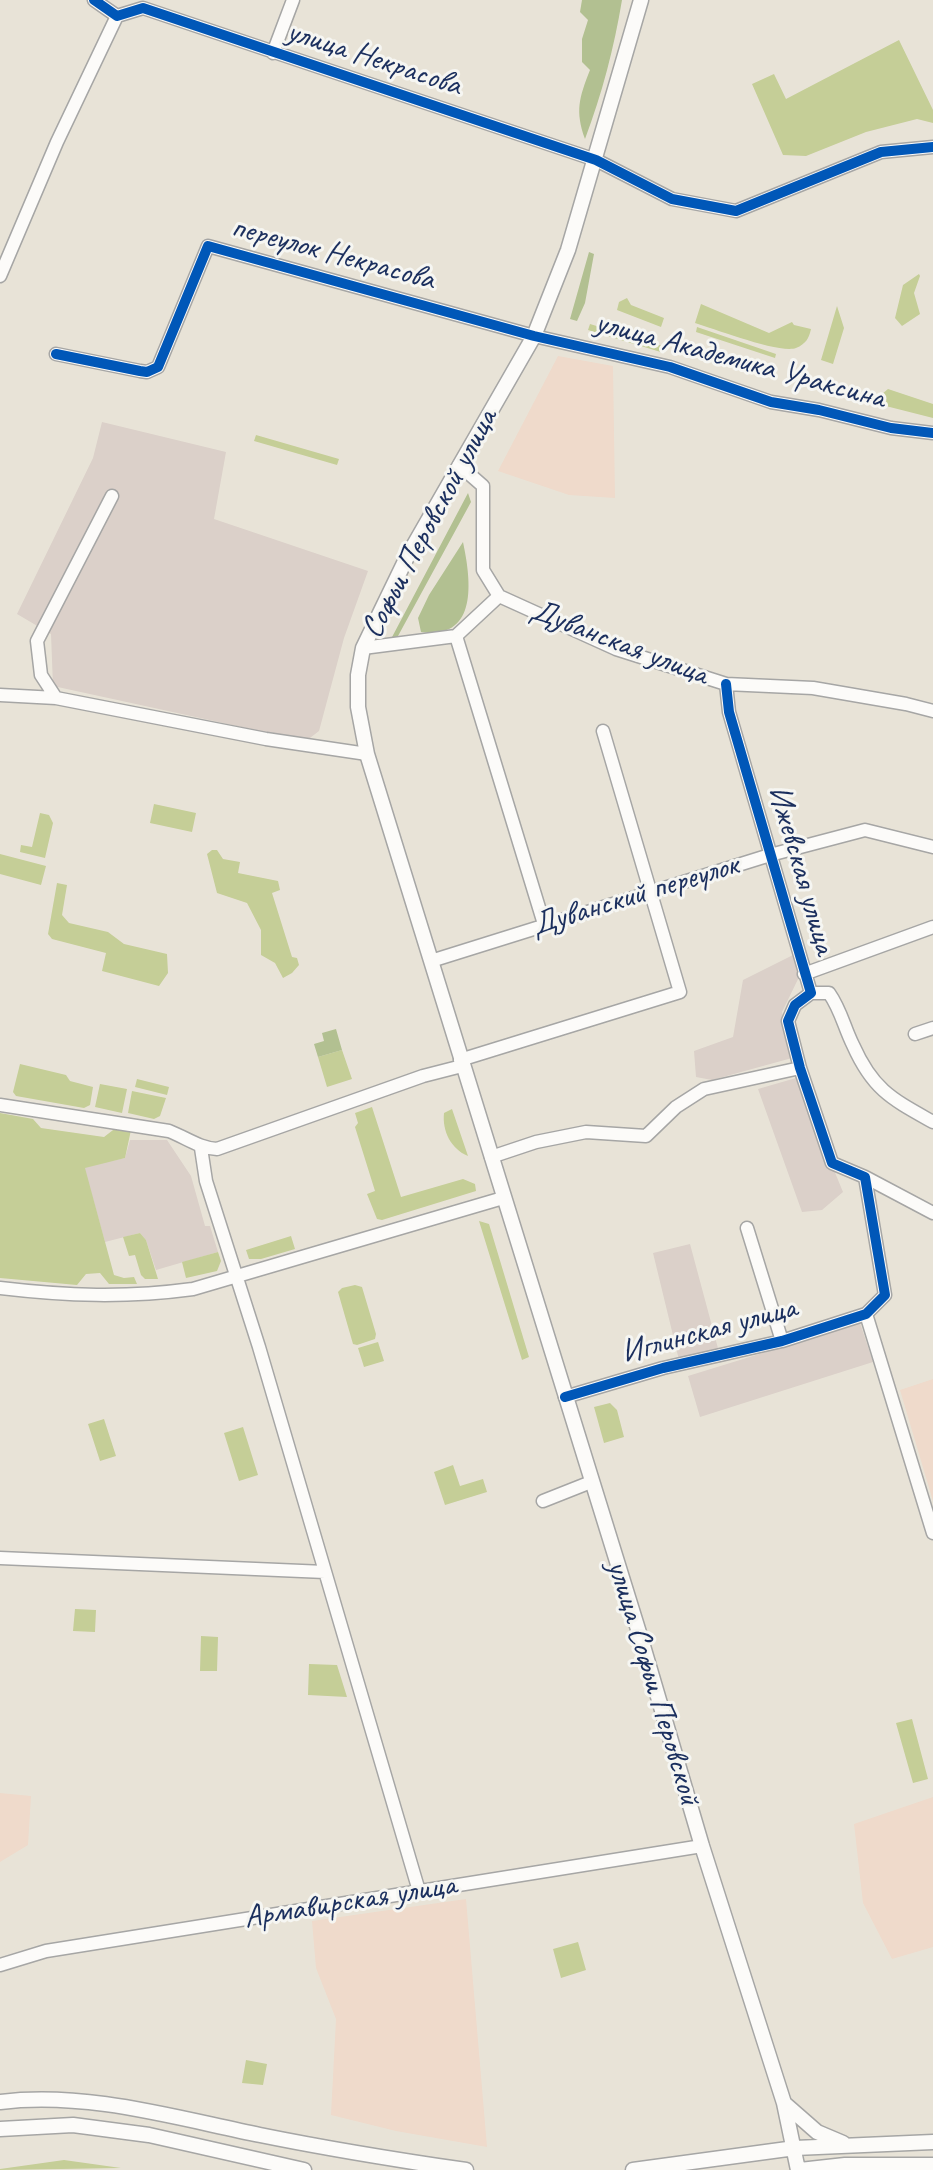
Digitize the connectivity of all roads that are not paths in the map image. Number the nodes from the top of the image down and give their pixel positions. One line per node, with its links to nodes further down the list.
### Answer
1 (94, 0): 5 (street)
2 (293, 0): 6 (street)
3 (641, 0): 8 (main road, Софьи Перовской улица)
4 (140, 4): 5 (street, улица Некрасова); 6 (street, улица Некрасова)
5 (117, 16): 9 (street)
6 (273, 53): 8 (street, улица Некрасова)
7 (933, 147): 8 (street, улица Некрасова)
8 (596, 160): 10 (main road, Софьи Перовской улица)
9 (0, 276)
10 (534, 336): 11 (street, переулок Некрасова); 12 (street, улица Академика Ураксина); 13 (main road, Софьи Перовской улица)
11 (56, 354)
12 (933, 433)
13 (459, 465): 15 (street, Дуванская улица); 17 (main road, Софьи Перовской улица)
14 (112, 496): 20 (street)
15 (499, 596): 16 (street); 18 (street, Дуванская улица)
16 (456, 636): 17 (street); 27 (street)
17 (363, 648): 23 (main road, Софьи Перовской улица)
18 (726, 684): 21 (street, Дуванская улица); 25 (street, Ижевская улица)
19 (0, 695): 20 (street)
20 (56, 698): 23 (street)
21 (933, 711)
22 (603, 731): 26 (street)
23 (367, 754): 29 (main road, Софьи Перовской улица)
24 (933, 847): 25 (street, Дуванский переулок)
25 (770, 855): 26 (street, Дуванский переулок); 30 (street, Ижевская улица)
26 (651, 891): 27 (street, Дуванский переулок); 34 (street)
27 (544, 924): 29 (street, Дуванский переулок)
28 (933, 927): 30 (street)
29 (431, 961): 34 (main road, Софьи Перовской улица)
30 (804, 974): 31 (street, Ижевская улица)
31 (811, 993): 35 (street, Ижевская улица); 37 (street)
32 (933, 1028): 33 (street)
33 (915, 1034)
34 (461, 1063): 38 (street); 39 (main road, Софьи Перовской улица)
35 (800, 1068): 39 (street); 40 (street, Ижевская улица)
36 (0, 1105): 38 (street)
37 (933, 1122)
38 (201, 1148): 44 (street)
39 (491, 1157): 41 (main road, Софьи Перовской улица)
40 (865, 1177): 42 (street, Ижевская улица); 46 (street)
41 (503, 1198): 44 (street); 48 (main road, улица Софьи Перовской)
42 (933, 1213)
43 (747, 1228): 47 (street)
44 (238, 1277): 45 (street); 53 (street)
45 (0, 1288)
46 (866, 1314): 47 (street, Иглинская улица); 51 (street)
47 (782, 1341): 48 (street, Иглинская улица)
48 (565, 1397): 49 (main road, улица Софьи Перовской)
49 (591, 1482): 50 (street); 54 (main road, улица Софьи Перовской)
50 (543, 1501)
51 (933, 1533)
52 (0, 1558): 53 (street)
53 (325, 1572): 55 (street)
54 (702, 1846): 55 (street, Армавирская улица); 58 (main road, улица Софьи Перовской)
55 (419, 1891): 56 (street, Армавирская улица)
56 (0, 1965)
57 (0, 2102): 65 (main road)
58 (784, 2103): 61 (main road); 62 (main road, улица Софьи Перовской)
59 (0, 2129): 64 (main road)
60 (933, 2142): 61 (main road)
61 (847, 2145): 62 (main road)
62 (795, 2148): 66 (main road); 67 (main road, улица Софьи Перовской)
63 (933, 2165): 67 (main road)
64 (304, 2170)
65 (466, 2170)
66 (633, 2170)
67 (799, 2170)

